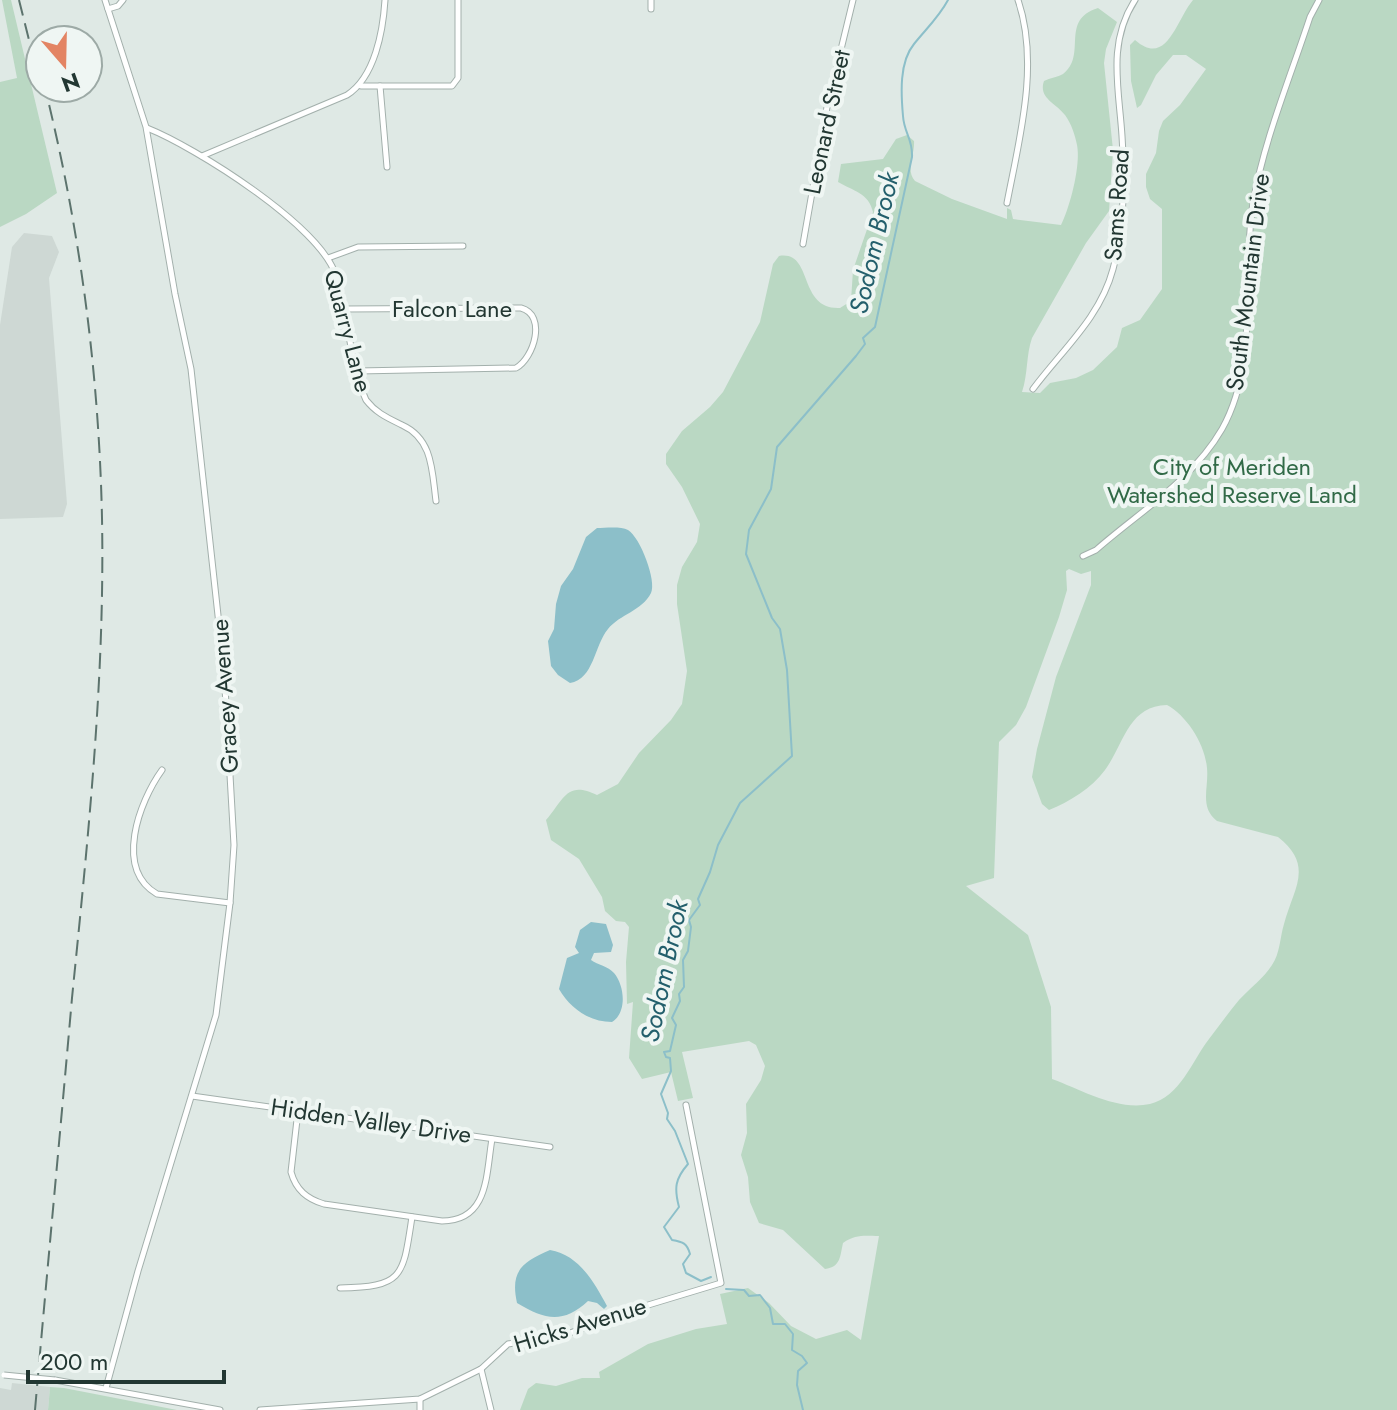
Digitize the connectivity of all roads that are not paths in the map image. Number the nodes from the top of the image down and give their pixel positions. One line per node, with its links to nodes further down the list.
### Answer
1 (105, 0): 10 (street, Gracey Avenue)
2 (123, 0): 10 (street)
3 (385, 0): 12 (street)
4 (458, 0): 13 (street)
5 (651, 0): 11 (street)
6 (853, 0): 18 (street, Leonard Street)
7 (1018, 0): 17 (street)
8 (1135, 0): 23 (street, Sams Road)
9 (1319, 0): 25 (street, South Mountain Drive)
10 (108, 9): 14 (street, Gracey Avenue)
11 (651, 9)
12 (360, 86): 13 (street); 15 (street)
13 (380, 86): 16 (street)
14 (146, 127): 15 (street, Quarry Lane); 27 (street, Gracey Avenue)
15 (201, 156): 20 (street, Quarry Lane)
16 (387, 167)
17 (1007, 203)
18 (803, 244)
19 (463, 246): 20 (street)
20 (328, 258): 21 (street, Quarry Lane)
21 (345, 309): 22 (street, Quarry Lane); 22 (street, Falcon Lane)
22 (358, 371): 24 (street, Quarry Lane)
23 (1033, 389)
24 (436, 501)
25 (1083, 556)
26 (162, 770): 27 (street)
27 (230, 903): 28 (street, Gracey Avenue)
28 (192, 1096): 30 (street, Hidden Valley Drive); 37 (street, Gracey Avenue)
29 (686, 1105): 35 (street, Hicks Avenue)
30 (298, 1111): 31 (street, Hidden Valley Drive); 33 (street)
31 (492, 1139): 32 (street, Hidden Valley Drive); 33 (street)
32 (550, 1147)
33 (412, 1217): 34 (street)
34 (340, 1288)
35 (481, 1369): 38 (street, Hicks Avenue); 42 (street)
36 (2, 1375): 37 (street, bridge)
37 (106, 1388): 39 (street)
38 (420, 1399): 40 (street, Hicks Avenue); 41 (street)
39 (220, 1410)
40 (260, 1410)
41 (420, 1410)
42 (491, 1410)

